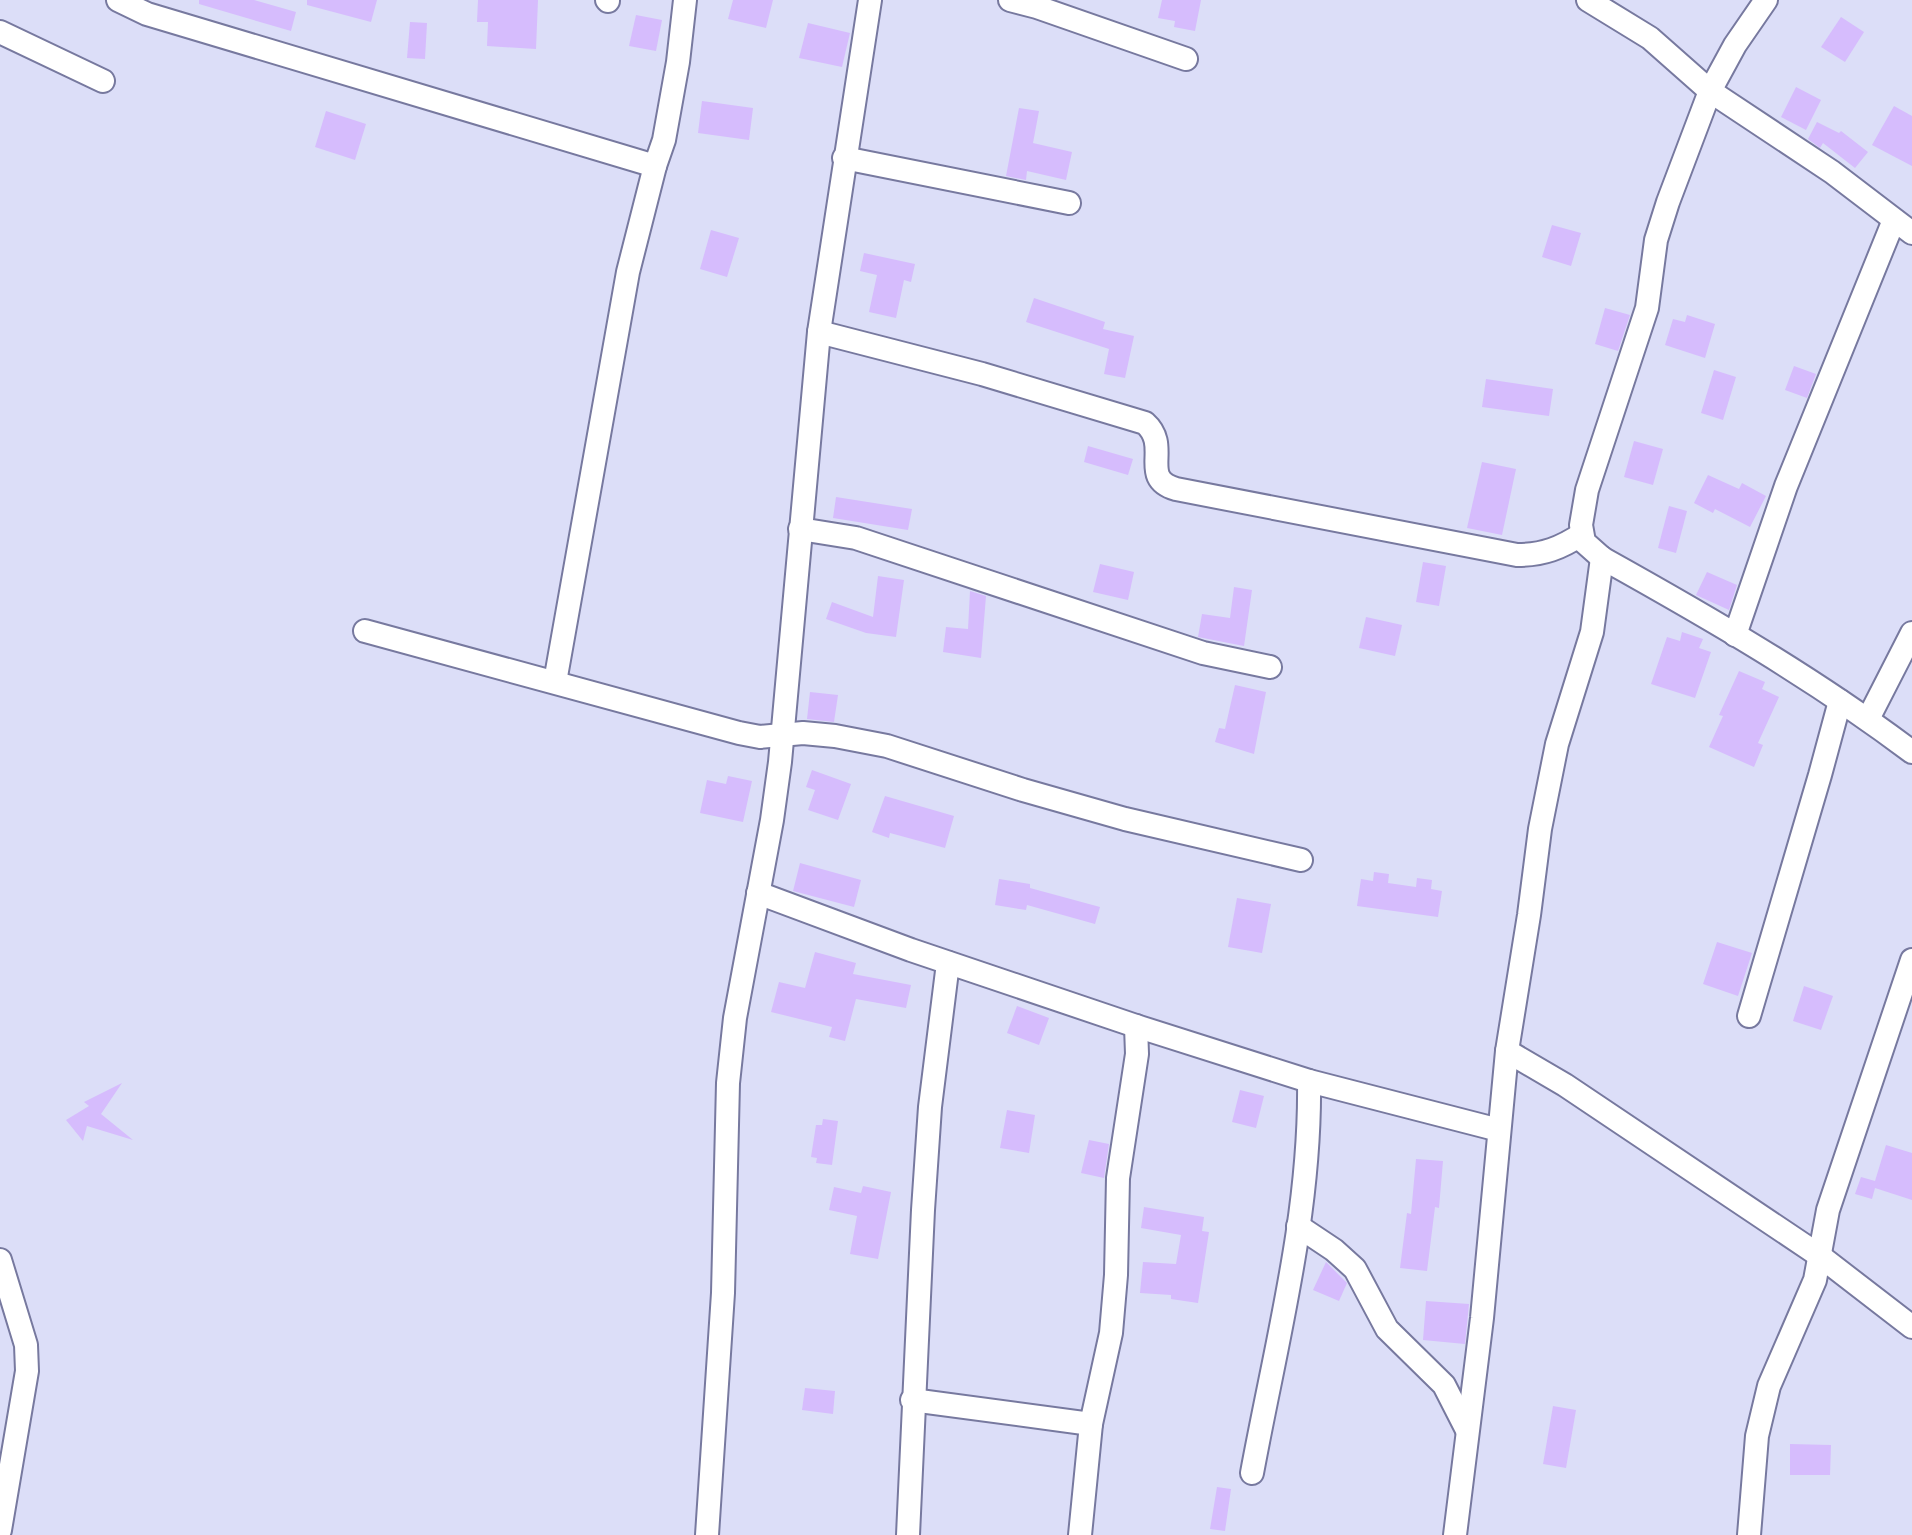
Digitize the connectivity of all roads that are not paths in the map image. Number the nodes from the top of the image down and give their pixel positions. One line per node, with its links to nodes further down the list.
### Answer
1 (118, 0): 12 (street)
2 (685, 0): 12 (street)
3 (870, 0): 11 (street)
4 (1010, 0): 8 (street)
5 (1588, 0): 10 (street)
6 (1766, 0): 10 (street)
7 (0, 32): 9 (street)
8 (1186, 59)
9 (103, 81)
10 (1710, 91): 14 (street); 17 (street)
11 (844, 158): 13 (street); 15 (street)
12 (655, 166): 23 (street)
13 (1069, 203)
14 (1903, 226): 21 (street)
15 (819, 332): 16 (street); 17 (street)
16 (800, 529): 22 (street); 26 (street)
17 (1582, 534): 18 (street)
18 (1602, 558): 21 (street); 34 (street)
19 (365, 631): 23 (street)
20 (1912, 633): 25 (street)
21 (1735, 635): 24 (street)
22 (1270, 667)
23 (555, 682): 26 (street)
24 (1840, 701): 25 (street); 32 (street)
25 (1868, 719): 27 (street)
26 (782, 735): 28 (street); 29 (street)
27 (1912, 752)
28 (1301, 860)
29 (758, 893): 31 (street); 46 (street)
30 (1912, 960): 38 (street)
31 (948, 963): 33 (street); 41 (street)
32 (1749, 1016)
33 (1136, 1026): 35 (street); 42 (street)
34 (1507, 1051): 36 (street); 38 (street)
35 (1309, 1081): 36 (street); 37 (street)
36 (1499, 1130): 43 (street)
37 (1298, 1226): 43 (street); 44 (street)
38 (1820, 1256): 40 (street); 50 (street)
39 (0, 1260): 45 (street)
40 (1912, 1327)
41 (912, 1400): 42 (street); 47 (street)
42 (1091, 1424): 48 (street)
43 (1468, 1431): 49 (street)
44 (1252, 1473)
45 (0, 1530)
46 (707, 1535)
47 (908, 1535)
48 (1080, 1535)
49 (1455, 1535)
50 (1749, 1535)

